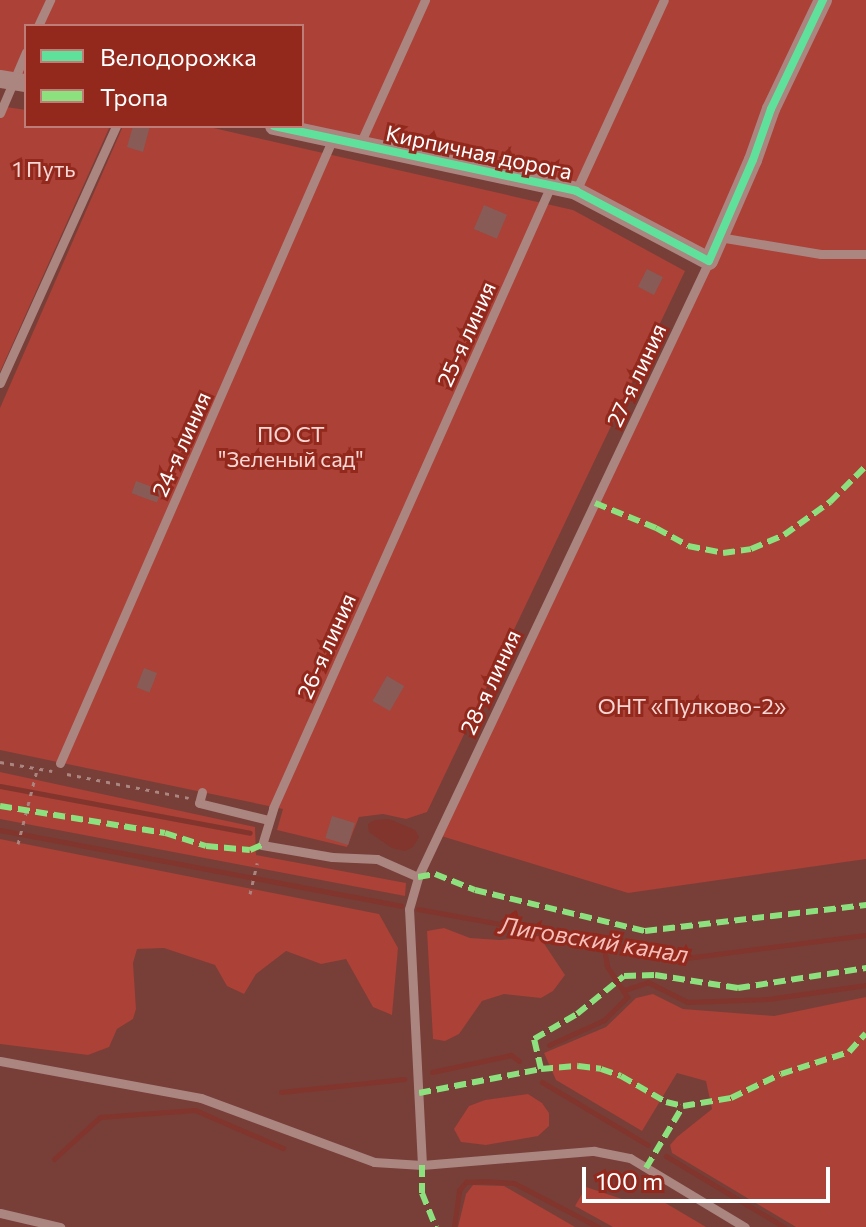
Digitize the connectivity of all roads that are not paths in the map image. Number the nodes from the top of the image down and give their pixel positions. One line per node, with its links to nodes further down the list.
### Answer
1 (50, 0): 5 (lane)
2 (425, 0): 12 (lane)
3 (664, 0): 14 (lane)
4 (823, 0): 15 (street)
5 (39, 24)
6 (24, 56): 7 (lane)
7 (13, 81): 8 (lane)
8 (0, 113)
9 (115, 128): 18 (lane)
10 (284, 128): 11 (street, Кирпичная дорога)
11 (333, 138): 12 (street, Кирпичная дорога); 21 (lane, 24-я линия)
12 (360, 144): 13 (street, Кирпичная дорога)
13 (552, 183): 14 (street, Кирпичная дорога); 19 (lane, 25-я линия)
14 (576, 191): 17 (street, Кирпичная дорога)
15 (719, 237): 16 (lane); 17 (street)
16 (866, 254)
17 (709, 261): 20 (lane, 27-я линия)
18 (0, 383)
19 (412, 498): 23 (lane, 26-я линия)
20 (595, 503): 24 (lane, 28-я линия)
21 (60, 763)
22 (202, 792): 23 (lane)
23 (268, 820): 24 (lane)
24 (418, 877): 26 (lane, 28-я линия)
25 (0, 1061): 26 (lane)
26 (422, 1165): 30 (lane)
27 (0, 1213): 28 (lane)
28 (35, 1224): 29 (lane)
29 (60, 1227)
30 (745, 1227)

